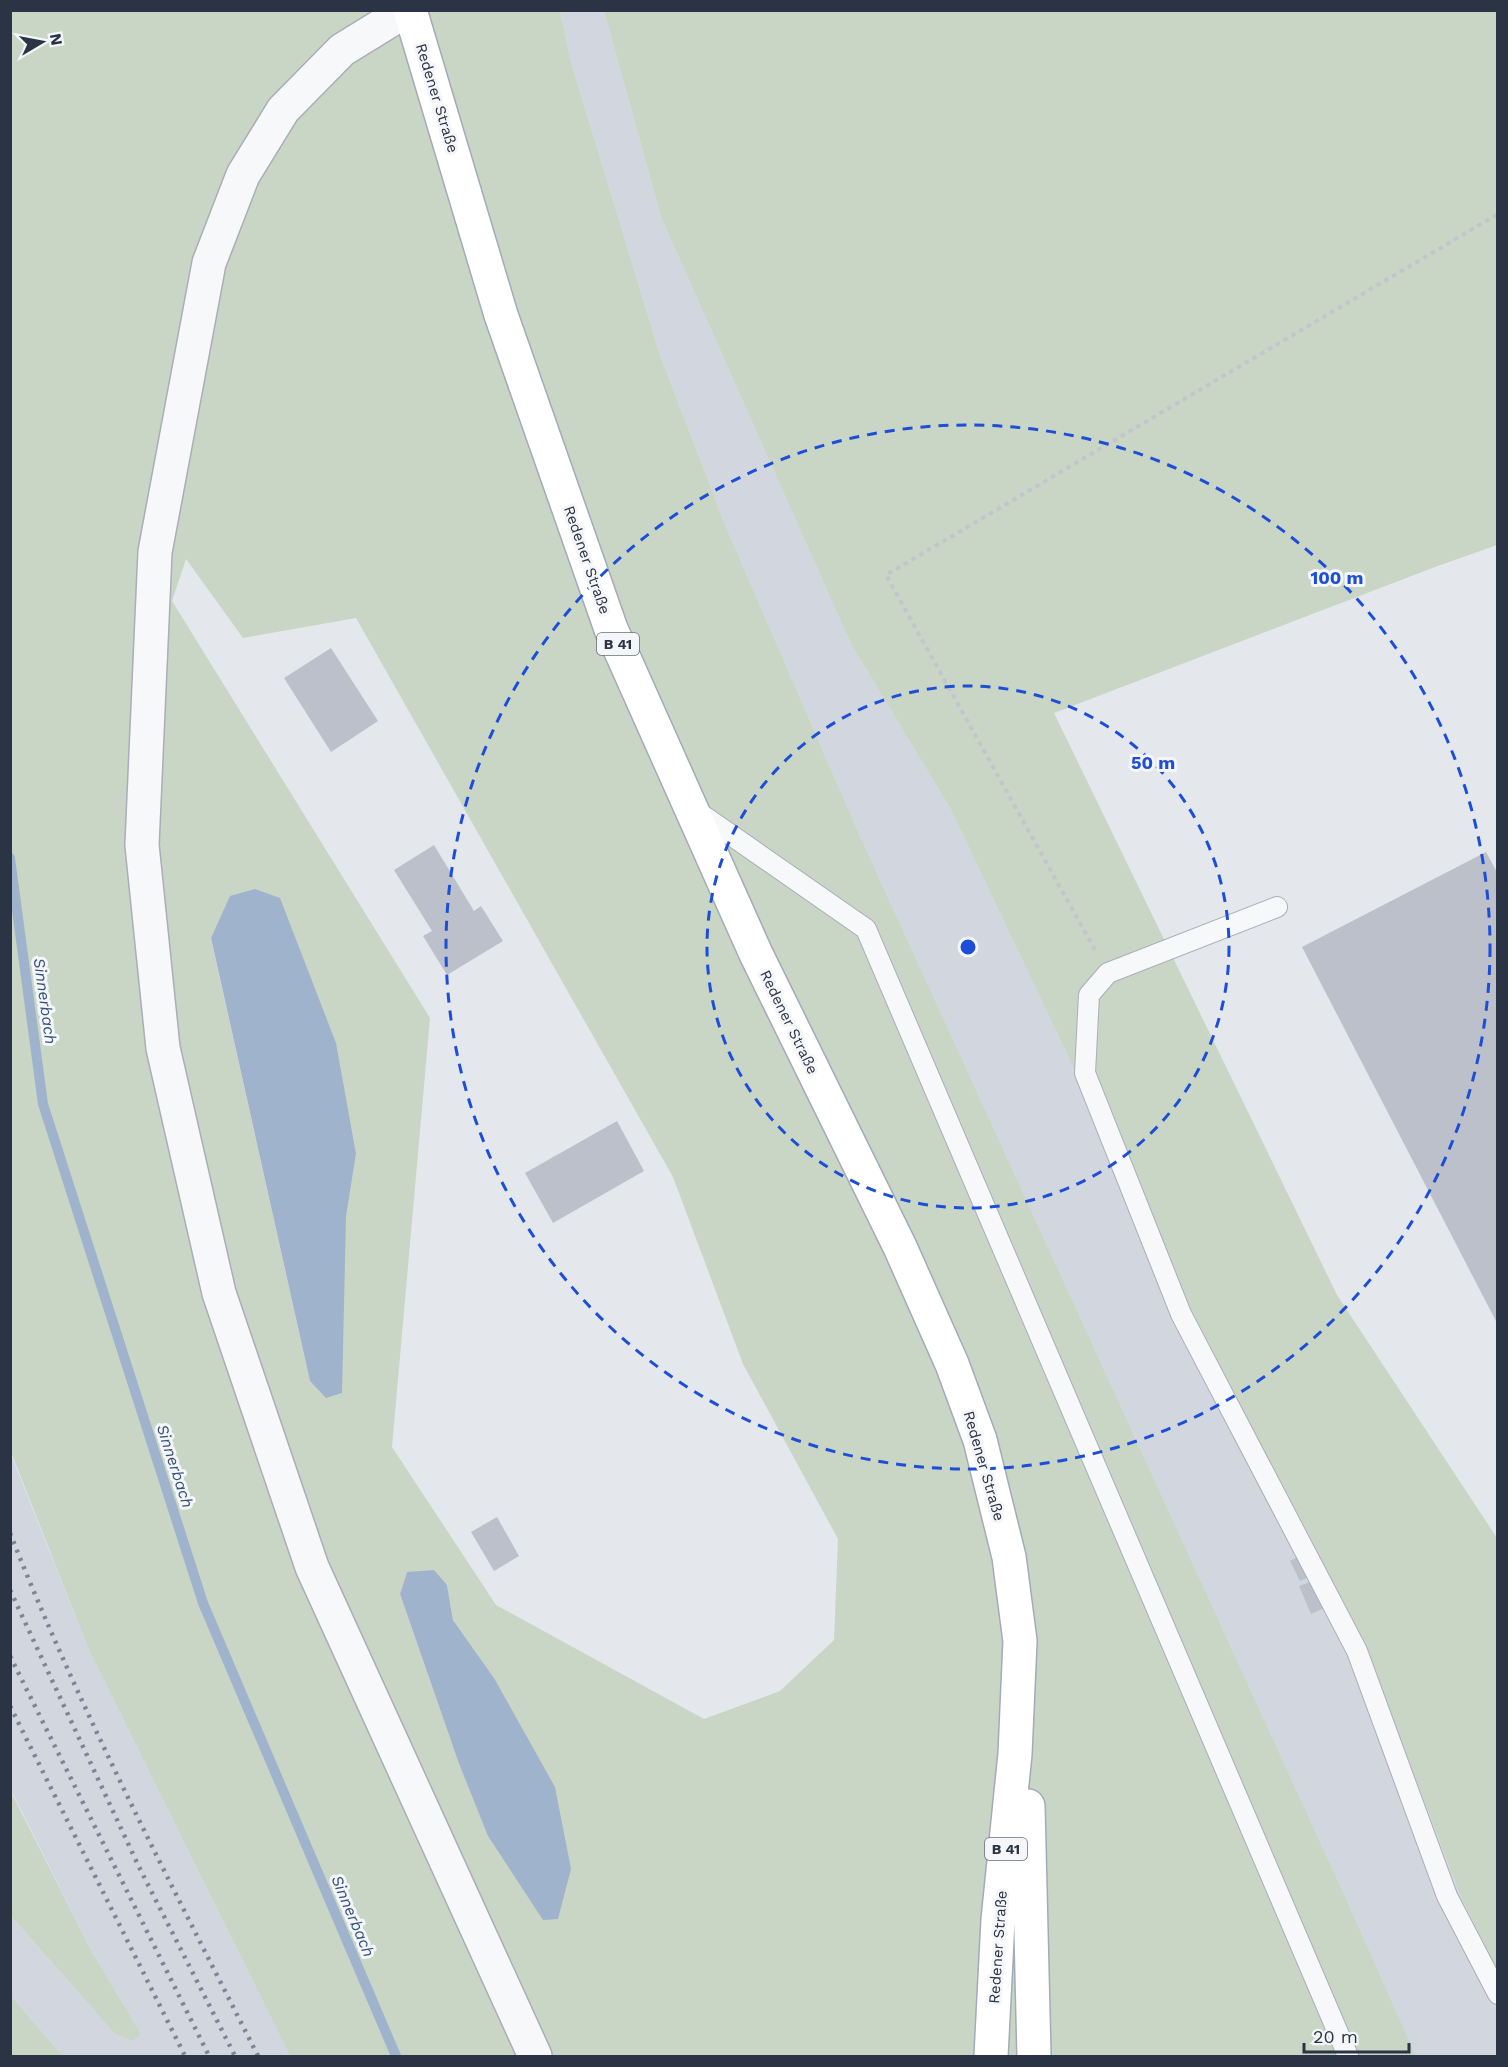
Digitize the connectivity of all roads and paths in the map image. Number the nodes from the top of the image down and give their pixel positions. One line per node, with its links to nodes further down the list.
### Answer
1 (409, 10): 3 (main road, Redener Straße / B 41); 9 (street)
2 (1497, 214): 5 (path)
3 (690, 807): 6 (main road, Redener Straße / B 41); 13 (lane)
4 (1277, 907): 5 (lane)
5 (1108, 973): 8 (lane)
6 (1020, 1641): 7 (main road, B 41); 10 (main road, Redener Straße / B 41)
7 (1028, 1776): 11 (main road); 12 (main road, B 41)
8 (1497, 1994)
9 (535, 2056)
10 (991, 2056)
11 (1018, 2056)
12 (1034, 2056)
13 (1348, 2056)

